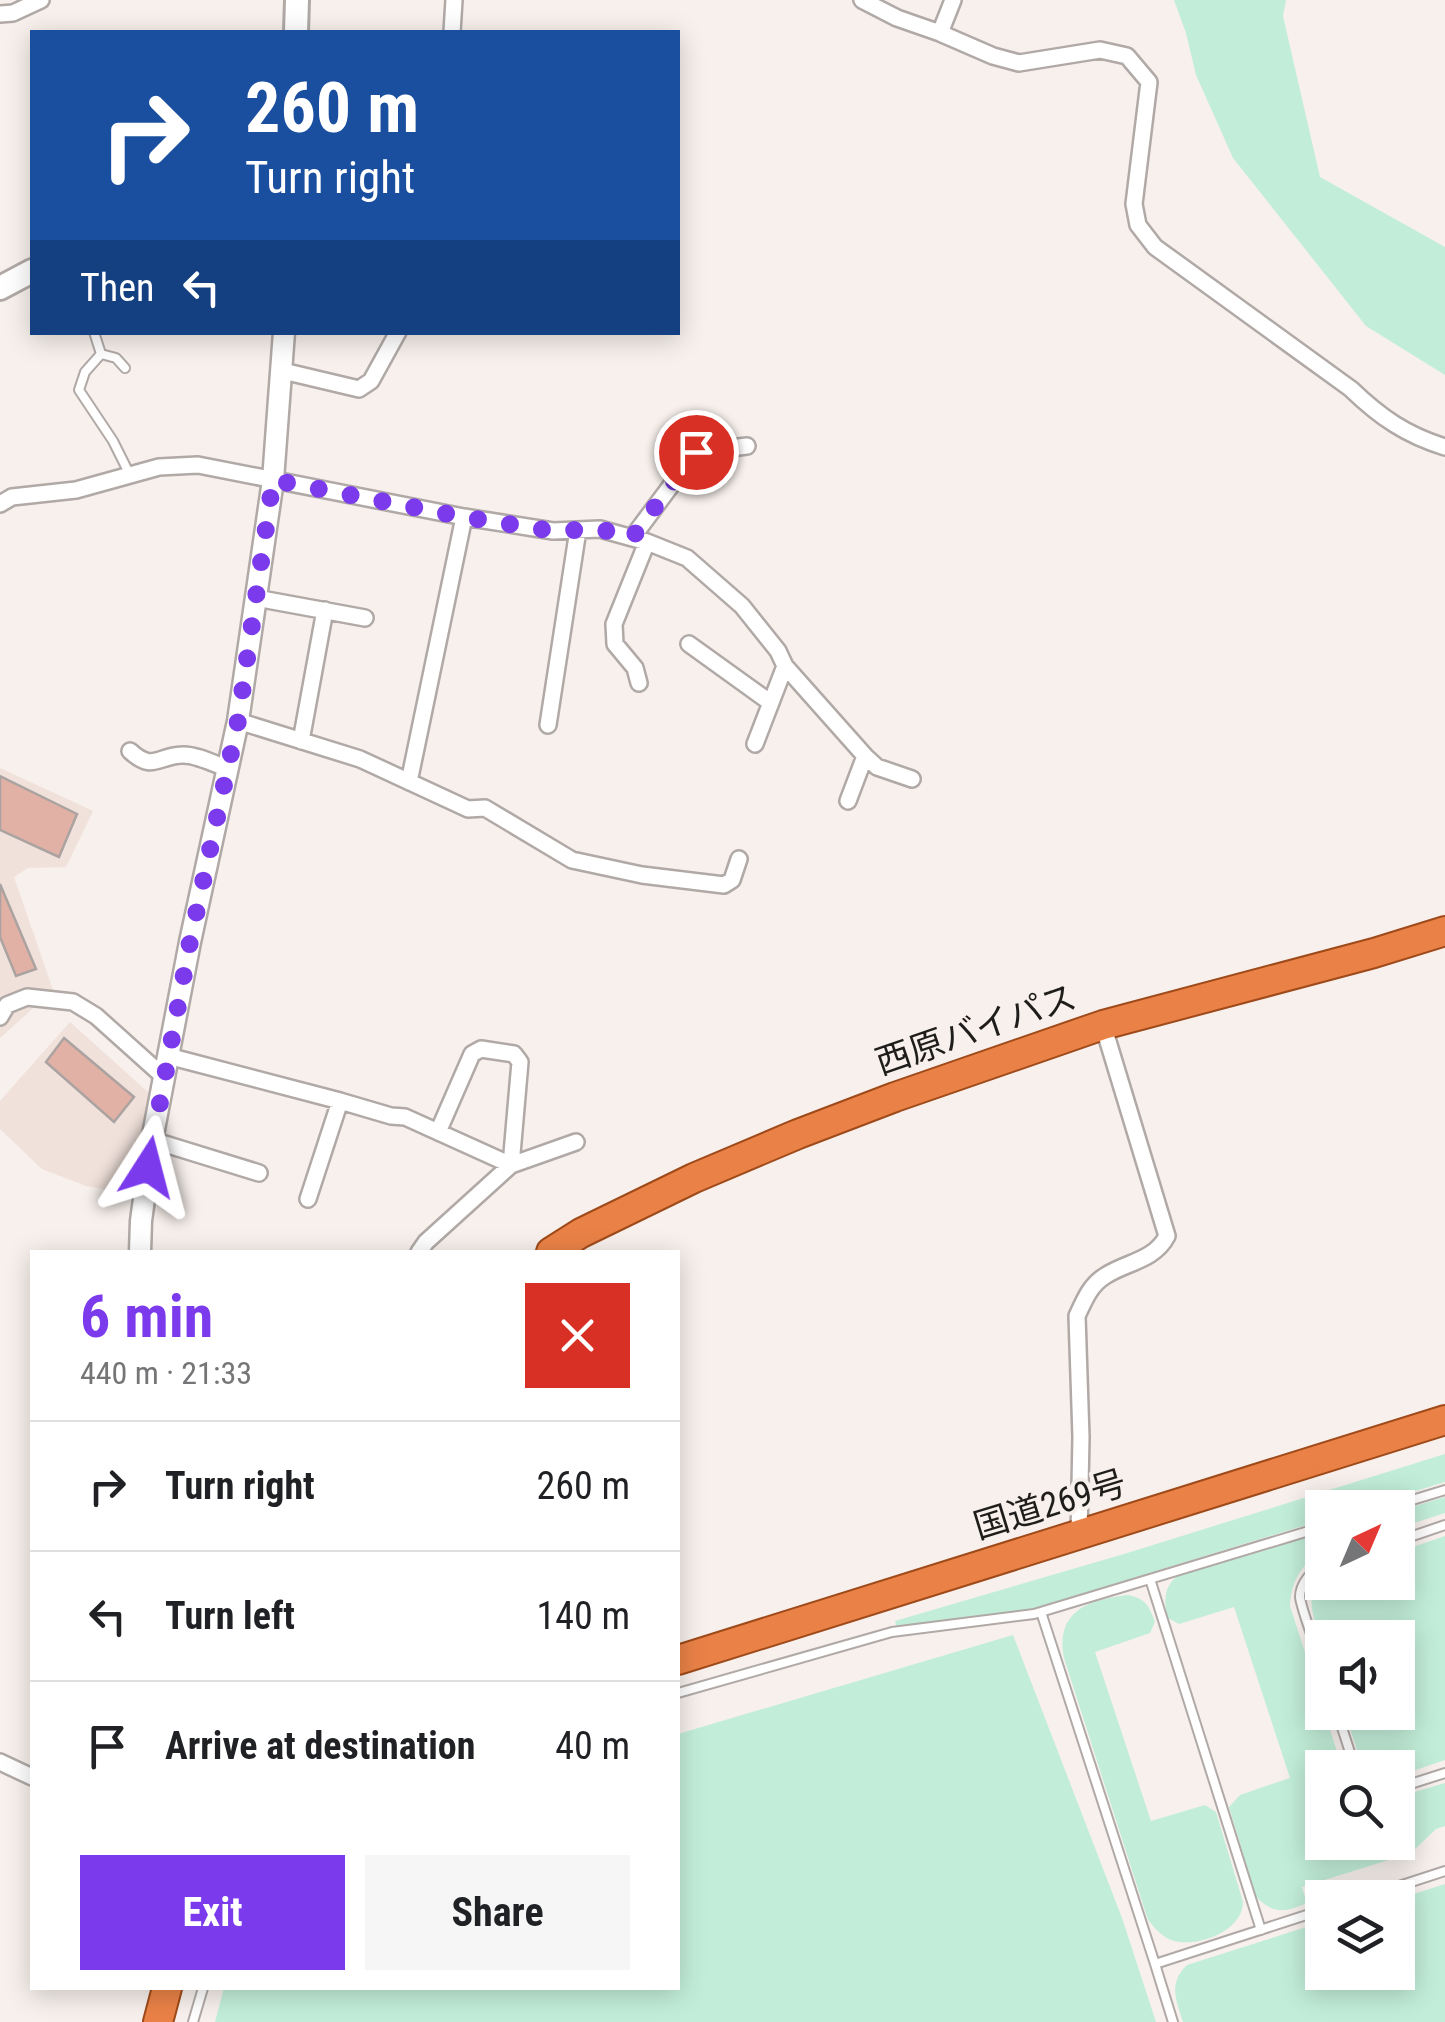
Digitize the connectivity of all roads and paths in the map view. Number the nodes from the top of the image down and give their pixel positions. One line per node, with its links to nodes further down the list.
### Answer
1 (40, 0): 6 (street)
2 (298, 0): 7 (main road)
3 (454, 0): 8 (street)
4 (862, 0): 9 (street)
5 (952, 0): 9 (street)
6 (0, 14)
7 (296, 30)
8 (452, 30)
9 (940, 33): 19 (street)
10 (30, 272): 11 (main road)
11 (0, 288)
12 (95, 335): 15 (lane)
13 (284, 335): 17 (street)
14 (396, 335): 17 (street)
15 (101, 354): 16 (lane); 20 (lane)
16 (125, 368)
17 (283, 371): 21 (street)
18 (748, 446): 25 (street)
19 (1445, 446)
20 (130, 475): 21 (street); 22 (street)
21 (273, 480): 23 (street); 26 (street)
22 (0, 504)
23 (464, 517): 24 (street); 41 (street)
24 (578, 530): 25 (street); 34 (street)
25 (640, 540): 30 (street); 31 (street)
26 (256, 598): 27 (street); 33 (street)
27 (325, 610): 28 (street); 35 (street)
28 (365, 618)
29 (689, 644): 32 (street)
30 (785, 666): 32 (street); 38 (street)
31 (640, 683)
32 (770, 704): 36 (street)
33 (238, 721): 35 (street); 39 (street)
34 (548, 725)
35 (302, 741): 41 (street)
36 (755, 744)
37 (130, 751): 39 (street)
38 (865, 756): 40 (street); 42 (street)
39 (228, 769): 47 (street)
40 (912, 779)
41 (409, 782): 43 (street)
42 (848, 802)
43 (739, 859)
44 (1445, 931): 46 (highway, 西原バイパス)
45 (0, 1016): 47 (street)
46 (1103, 1025): 57 (highway, 西原バイパス); 63 (street)
47 (166, 1066): 48 (street); 50 (street)
48 (340, 1101): 49 (street); 54 (street)
49 (438, 1132): 52 (street); 52 (street)
50 (152, 1140): 53 (street); 55 (street)
51 (576, 1142): 52 (street)
52 (511, 1165): 56 (street)
53 (259, 1173)
54 (308, 1199)
55 (140, 1250)
56 (420, 1250)
57 (555, 1250)
58 (1445, 1420): 63 (highway, 国道269号)
59 (1445, 1490): 60 (lane)
60 (1415, 1499)
61 (1445, 1525): 64 (lane)
62 (1305, 1532): 65 (lane)
63 (1078, 1535): 69 (highway, 国道269号)
64 (1415, 1535)
65 (1150, 1578): 67 (lane); 78 (lane)
66 (1305, 1584): 68 (lane)
67 (1040, 1612): 70 (lane); 79 (lane)
68 (1307, 1620)
69 (680, 1659)
70 (680, 1692)
71 (0, 1762): 73 (street)
72 (1445, 1772): 74 (lane)
73 (30, 1776)
74 (1415, 1782)
75 (1445, 1871): 76 (lane)
76 (1415, 1881)
77 (1305, 1916): 78 (lane)
78 (1261, 1930): 79 (lane)
79 (1155, 1964): 84 (lane)
80 (166, 1990): 82 (highway)
81 (202, 1990): 83 (lane)
82 (158, 2022)
83 (193, 2022)
84 (1173, 2022)

